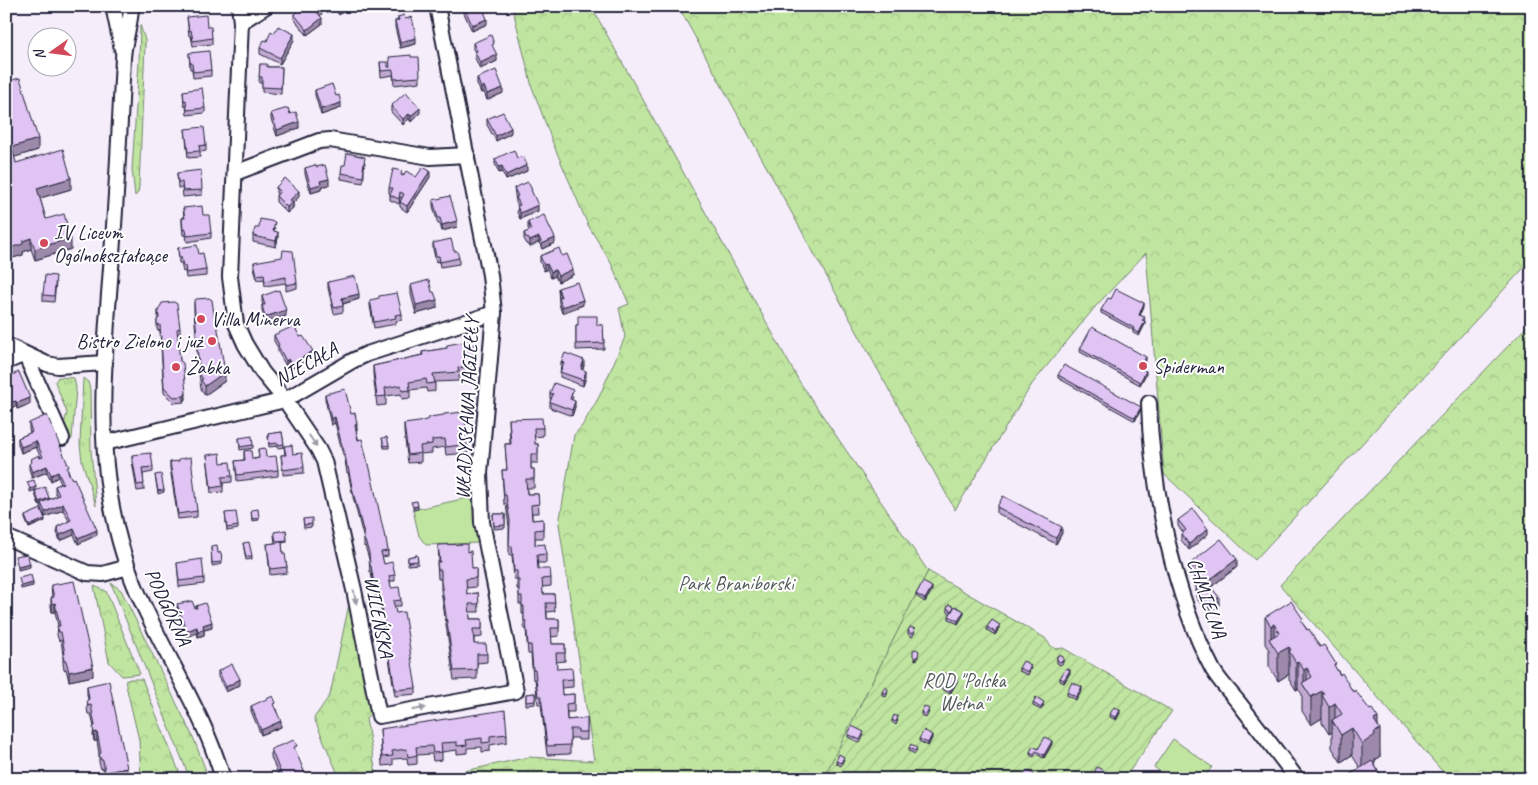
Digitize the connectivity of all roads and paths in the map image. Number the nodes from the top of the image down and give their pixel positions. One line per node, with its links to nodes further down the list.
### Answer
1 (113, 6): 7 (street)
2 (131, 6): 7 (street)
3 (239, 6): 6 (street)
4 (266, 6): 6 (street)
5 (437, 6): 8 (street, WŁADYSŁAWA JAGIEŁŁY)
6 (241, 22): 9 (street)
7 (124, 54): 14 (street, PODGÓRNA)
8 (467, 155): 9 (street); 10 (street, WŁADYSŁAWA JAGIEŁŁY)
9 (234, 173): 15 (street)
10 (494, 313): 15 (street, NIECAŁA); 21 (street, WŁADYSŁAWA JAGIEŁŁY)
11 (6, 345): 12 (street)
12 (25, 354): 13 (street); 14 (street); 17 (street)
13 (6, 362)
14 (105, 363): 18 (street, PODGÓRNA)
15 (285, 400): 18 (street, NIECAŁA); 21 (street, WILEŃSKA, one-way to 21)
16 (1149, 403): 23 (street, CHMIELNA)
17 (62, 438)
18 (105, 443): 20 (street, PODGÓRNA)
19 (6, 537): 20 (street)
20 (128, 567): 22 (street, PODGÓRNA)
21 (516, 691)
22 (223, 779)
23 (1297, 779)

